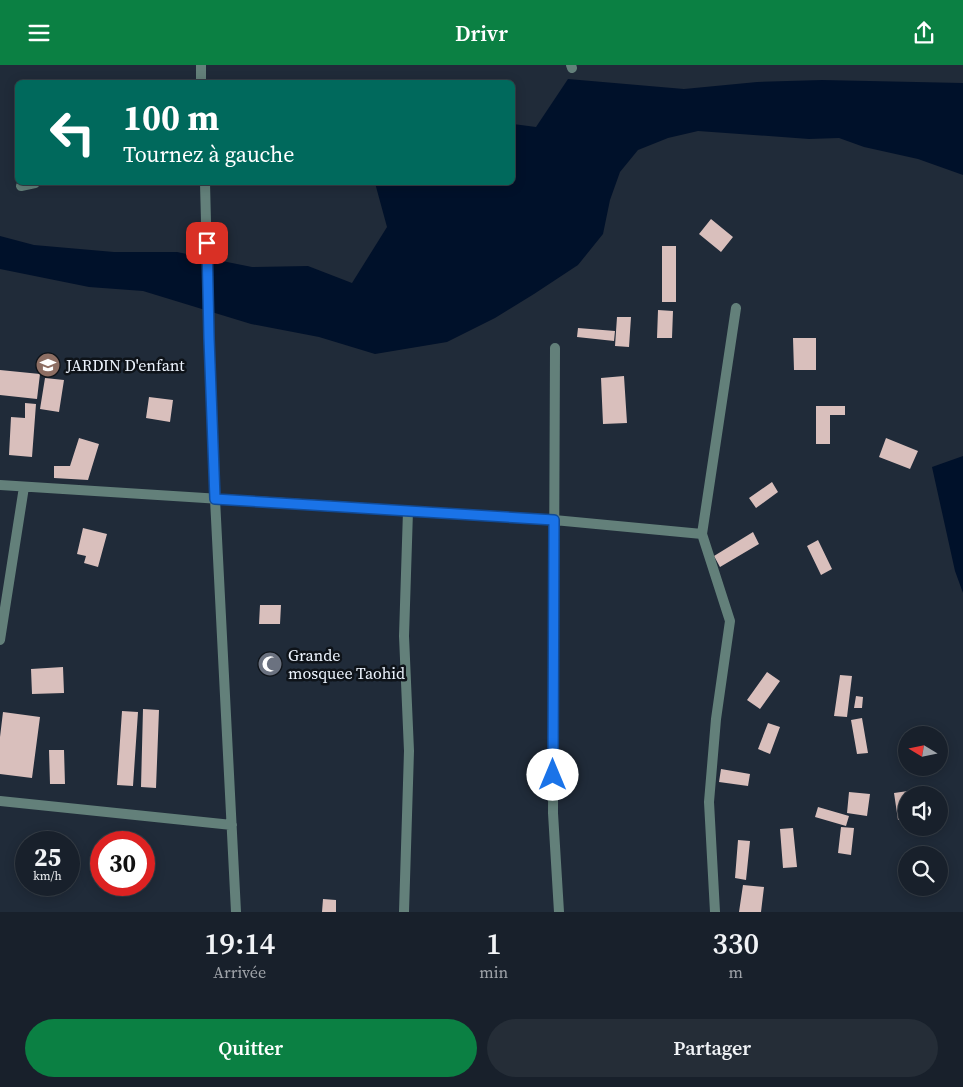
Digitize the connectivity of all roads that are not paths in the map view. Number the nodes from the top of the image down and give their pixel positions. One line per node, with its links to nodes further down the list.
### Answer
1 (201, 65): 2 (street)
2 (201, 80)
3 (206, 185): 8 (street)
4 (736, 308): 11 (street)
5 (555, 349): 10 (street)
6 (0, 485): 7 (street)
7 (24, 487): 8 (street); 12 (street)
8 (215, 499): 9 (street); 14 (street)
9 (408, 511): 10 (street); 16 (street)
10 (554, 520): 11 (street); 17 (street)
11 (702, 534): 18 (street)
12 (0, 640)
13 (0, 801): 14 (street)
14 (232, 825): 15 (street)
15 (236, 912)
16 (404, 912)
17 (559, 912)
18 (715, 912)

